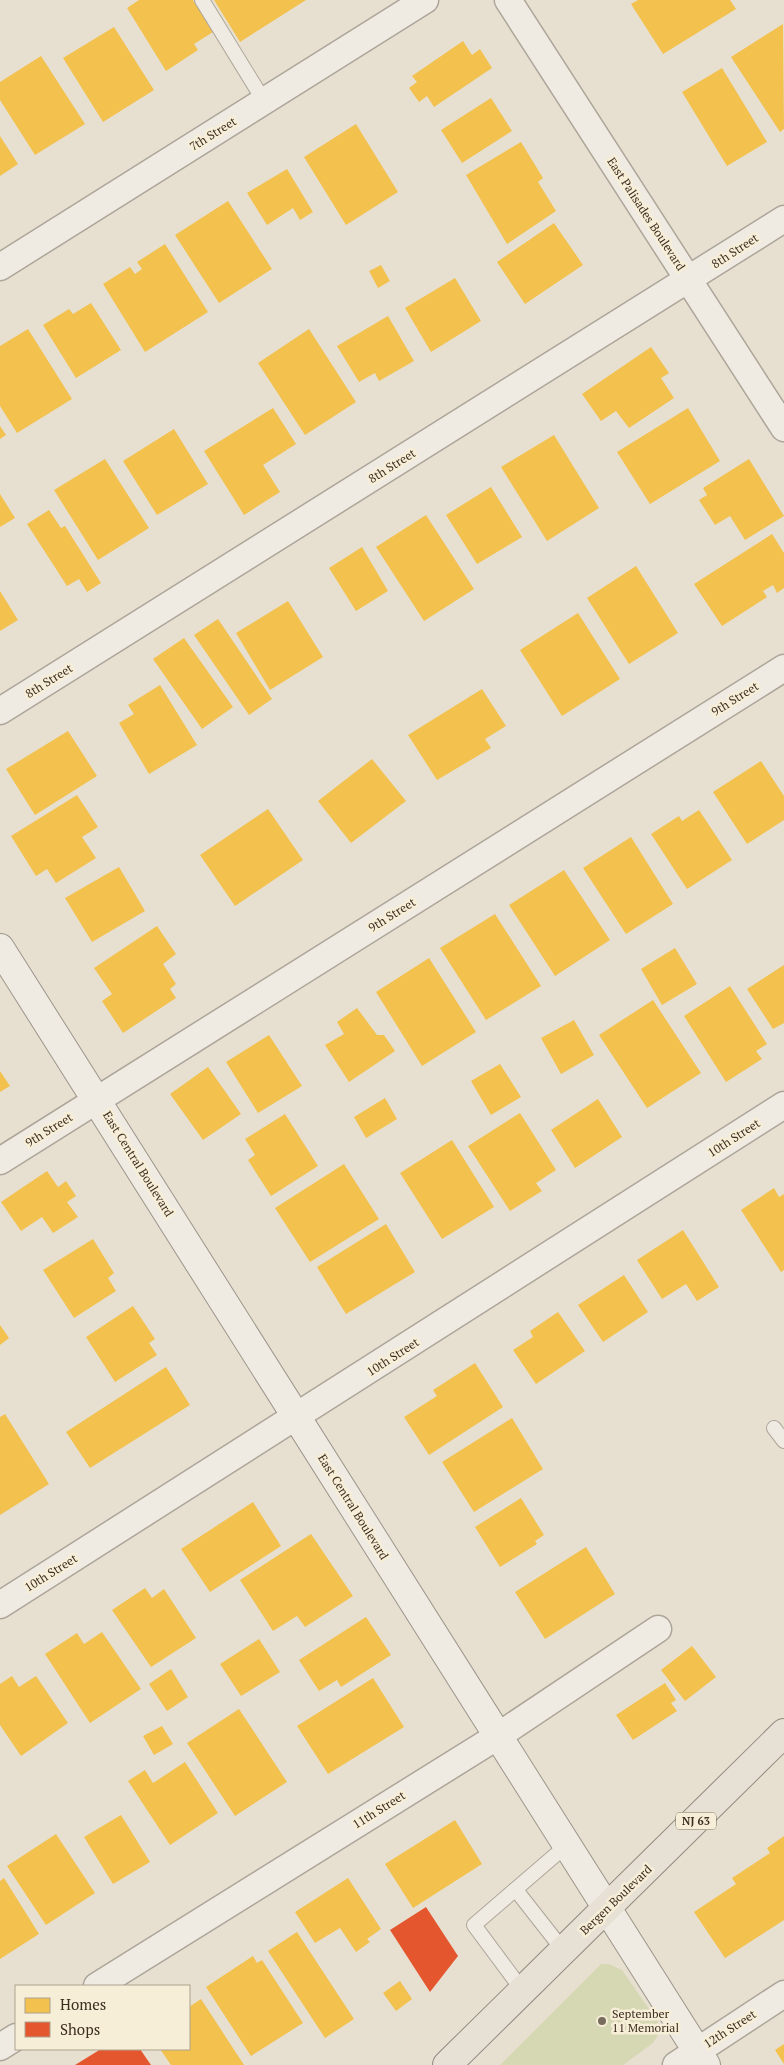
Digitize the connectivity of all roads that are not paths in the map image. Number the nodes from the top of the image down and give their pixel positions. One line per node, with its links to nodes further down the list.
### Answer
1 (202, 0): 4 (lane)
2 (425, 0): 4 (street, 7th Street)
3 (508, 0): 7 (street, East Palisades Boulevard)
4 (264, 102): 6 (street, 7th Street)
5 (784, 219): 7 (street, 8th Street)
6 (0, 267)
7 (689, 281): 8 (street, East Palisades Boulevard); 10 (street, 8th Street)
8 (784, 428)
9 (784, 668): 12 (street, 9th Street)
10 (0, 711)
11 (0, 948): 12 (main road, East Central Boulevard)
12 (97, 1100): 14 (street, 9th Street); 15 (main road, East Central Boulevard)
13 (784, 1106): 15 (street, 10th Street)
14 (0, 1161)
15 (296, 1418): 18 (street, 10th Street); 21 (main road, East Central Boulevard)
16 (774, 1428): 17 (lane)
17 (784, 1441)
18 (0, 1605)
19 (658, 1629): 21 (street, 11th Street)
20 (784, 1733): 24 (main road, Bergen Boulevard / NJ 63)
21 (498, 1736): 22 (main road, East Central Boulevard); 26 (street, 11th Street)
22 (567, 1845): 23 (lane); 24 (main road, East Central Boulevard)
23 (516, 1890): 25 (lane); 27 (lane)
24 (608, 1909): 25 (main road, Bergen Boulevard / NJ 63); 31 (main road, East Central Boulevard)
25 (562, 1950): 27 (main road, Bergen Boulevard / NJ 63)
26 (99, 1985)
27 (523, 1990): 32 (main road, Bergen Boulevard / NJ 63)
28 (784, 1994): 31 (street, 12th Street)
29 (15, 2038): 30 (street)
30 (0, 2047)
31 (693, 2060)
32 (447, 2065)

